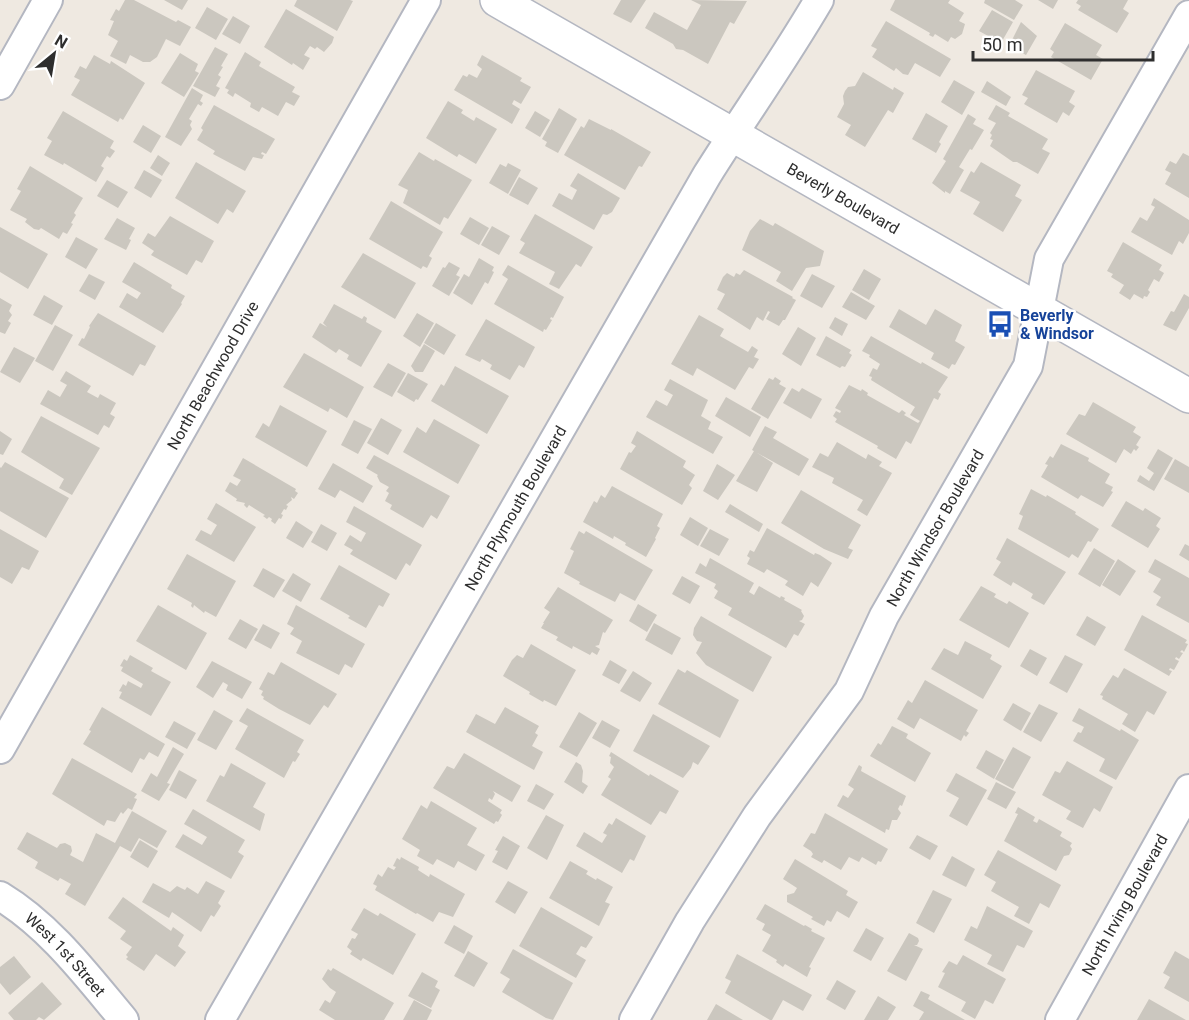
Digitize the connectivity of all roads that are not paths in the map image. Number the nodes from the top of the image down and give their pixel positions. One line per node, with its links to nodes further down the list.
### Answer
1 (48, 0): 6 (street)
2 (426, 0): 10 (street, North Beachwood Drive)
3 (497, 0): 7 (main road, Beverly Boulevard)
4 (819, 0): 7 (street, North Plymouth Boulevard)
5 (1189, 15): 8 (street, North Windsor Boulevard)
6 (0, 85)
7 (732, 135): 8 (main road, Beverly Boulevard); 14 (street, North Plymouth Boulevard)
8 (1037, 309): 9 (main road, Beverly Boulevard); 15 (street, North Windsor Boulevard)
9 (1189, 396)
10 (0, 749)
11 (1189, 789): 16 (street, North Irving Boulevard)
12 (0, 896): 13 (street, West 1st Street)
13 (124, 1020)
14 (220, 1020)
15 (634, 1020)
16 (1060, 1020)

